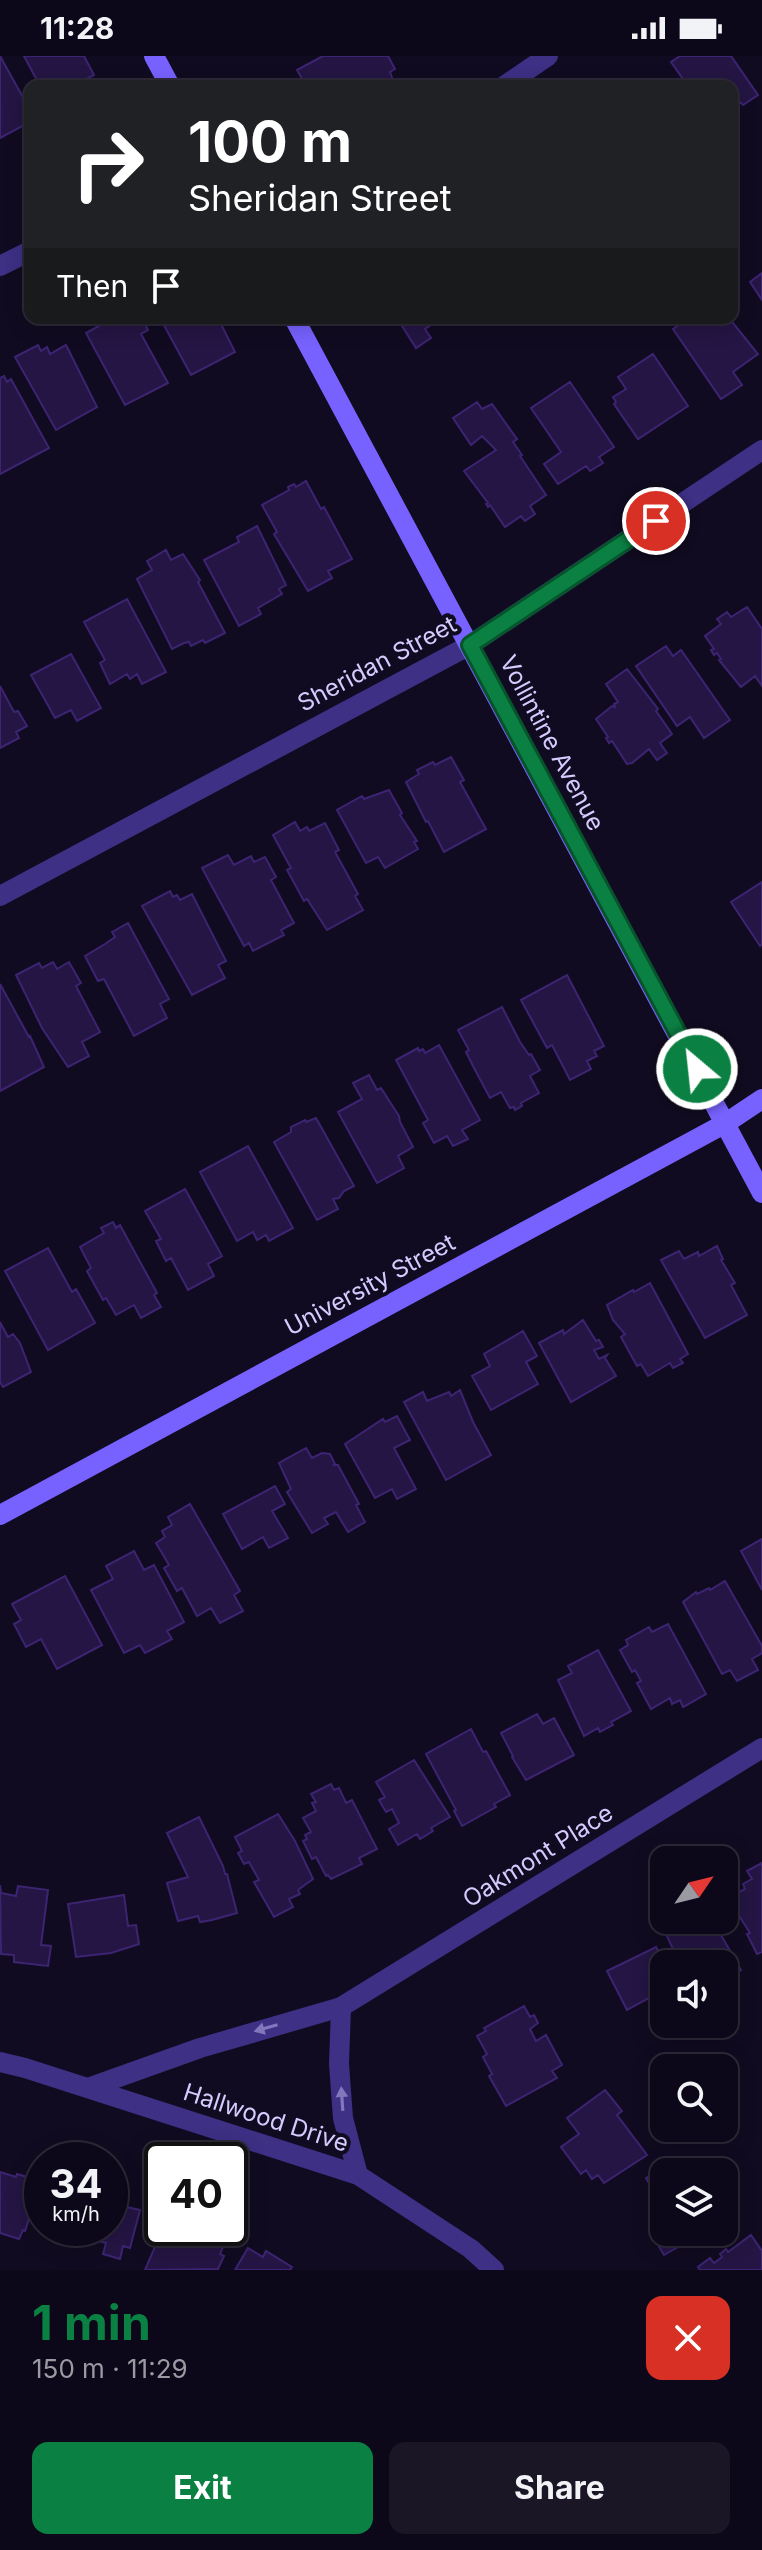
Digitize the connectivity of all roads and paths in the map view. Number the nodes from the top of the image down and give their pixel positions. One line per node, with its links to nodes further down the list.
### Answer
1 (154, 56): 3 (street)
2 (548, 56): 4 (street)
3 (167, 80)
4 (513, 80)
5 (24, 254): 6 (street)
6 (0, 266)
7 (297, 324): 9 (street, Vollintine Avenue)
8 (762, 450): 9 (street, Sheridan Street)
9 (470, 645): 10 (street, Sheridan Street); 12 (street, Vollintine Avenue)
10 (0, 896)
11 (762, 1099): 12 (street, University Street)
12 (726, 1123): 13 (street, Vollintine Avenue); 14 (street, University Street)
13 (762, 1193)
14 (0, 1515)
15 (762, 1748): 16 (street, Oakmont Place)
16 (341, 2007): 18 (street, Oakmont Place, one-way to 18); 19 (street, one-way to 16)
17 (0, 2062): 18 (street, Hallwood Drive)
18 (88, 2088): 19 (street, Hallwood Drive)
19 (358, 2175): 20 (street, Hallwood Drive)
20 (494, 2270)

